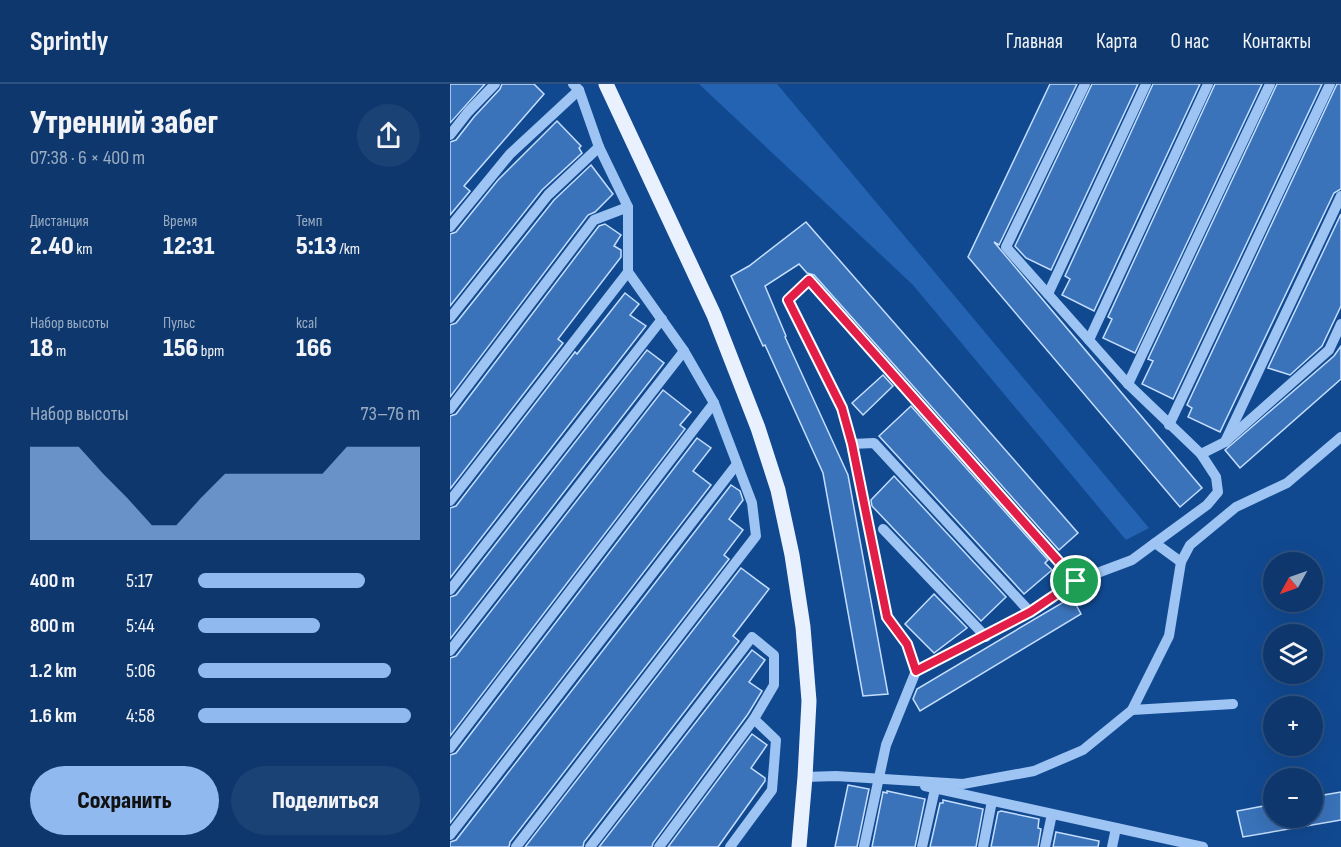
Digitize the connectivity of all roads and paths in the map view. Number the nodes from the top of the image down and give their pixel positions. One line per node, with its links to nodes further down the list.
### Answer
1 (495, 84): 9 (lane)
2 (606, 84): 44 (main road)
3 (1085, 84): 15 (lane)
4 (1146, 84): 15 (lane)
5 (1208, 84): 19 (lane)
6 (1270, 84): 21 (lane)
7 (1330, 84): 24 (lane)
8 (576, 87): 10 (lane); 13 (lane)
9 (450, 135)
10 (599, 147): 12 (lane); 16 (lane)
11 (1341, 196): 26 (lane)
12 (628, 207): 14 (lane); 23 (lane)
13 (450, 227)
14 (628, 272): 17 (lane); 30 (lane)
15 (1048, 294): 19 (lane)
16 (450, 318)
17 (662, 319): 20 (lane); 35 (lane)
18 (1341, 324): 26 (lane)
19 (1089, 340): 21 (lane)
20 (684, 351): 22 (lane); 38 (lane)
21 (1128, 384): 24 (lane)
22 (714, 403): 29 (lane); 43 (lane)
23 (450, 409)
24 (1169, 425): 28 (lane)
25 (1341, 437): 33 (lane)
26 (1225, 442): 28 (lane)
27 (852, 444): 34 (lane); 36 (lane); 39 (lane)
28 (1201, 454): 32 (lane)
29 (737, 464): 51 (lane); 53 (lane)
30 (450, 501)
31 (883, 529): 37 (lane)
32 (1155, 543): 33 (lane); 34 (lane)
33 (1181, 562): 41 (lane)
34 (1076, 581): 36 (lane)
35 (450, 590)
36 (1030, 612): 37 (lane)
37 (986, 637): 39 (lane)
38 (450, 651)
39 (916, 671): 45 (lane)
40 (1233, 705): 41 (lane)
41 (1132, 710): 46 (lane)
42 (754, 719): 54 (lane); 55 (lane); 56 (lane)
43 (450, 748)
44 (805, 777): 45 (lane); 57 (main road)
45 (878, 779): 46 (lane); 58 (lane)
46 (914, 781): 47 (lane)
47 (935, 789): 48 (lane); 59 (lane)
48 (992, 801): 49 (lane); 60 (lane)
49 (1052, 814): 50 (lane); 61 (lane)
50 (1116, 828): 52 (lane); 62 (lane)
51 (450, 834)
52 (1164, 843): 63 (lane)
53 (516, 847)
54 (590, 847)
55 (659, 847)
56 (730, 847)
57 (799, 847)
58 (864, 847)
59 (922, 847)
60 (983, 847)
61 (1045, 847)
62 (1112, 847)
63 (1203, 847)

